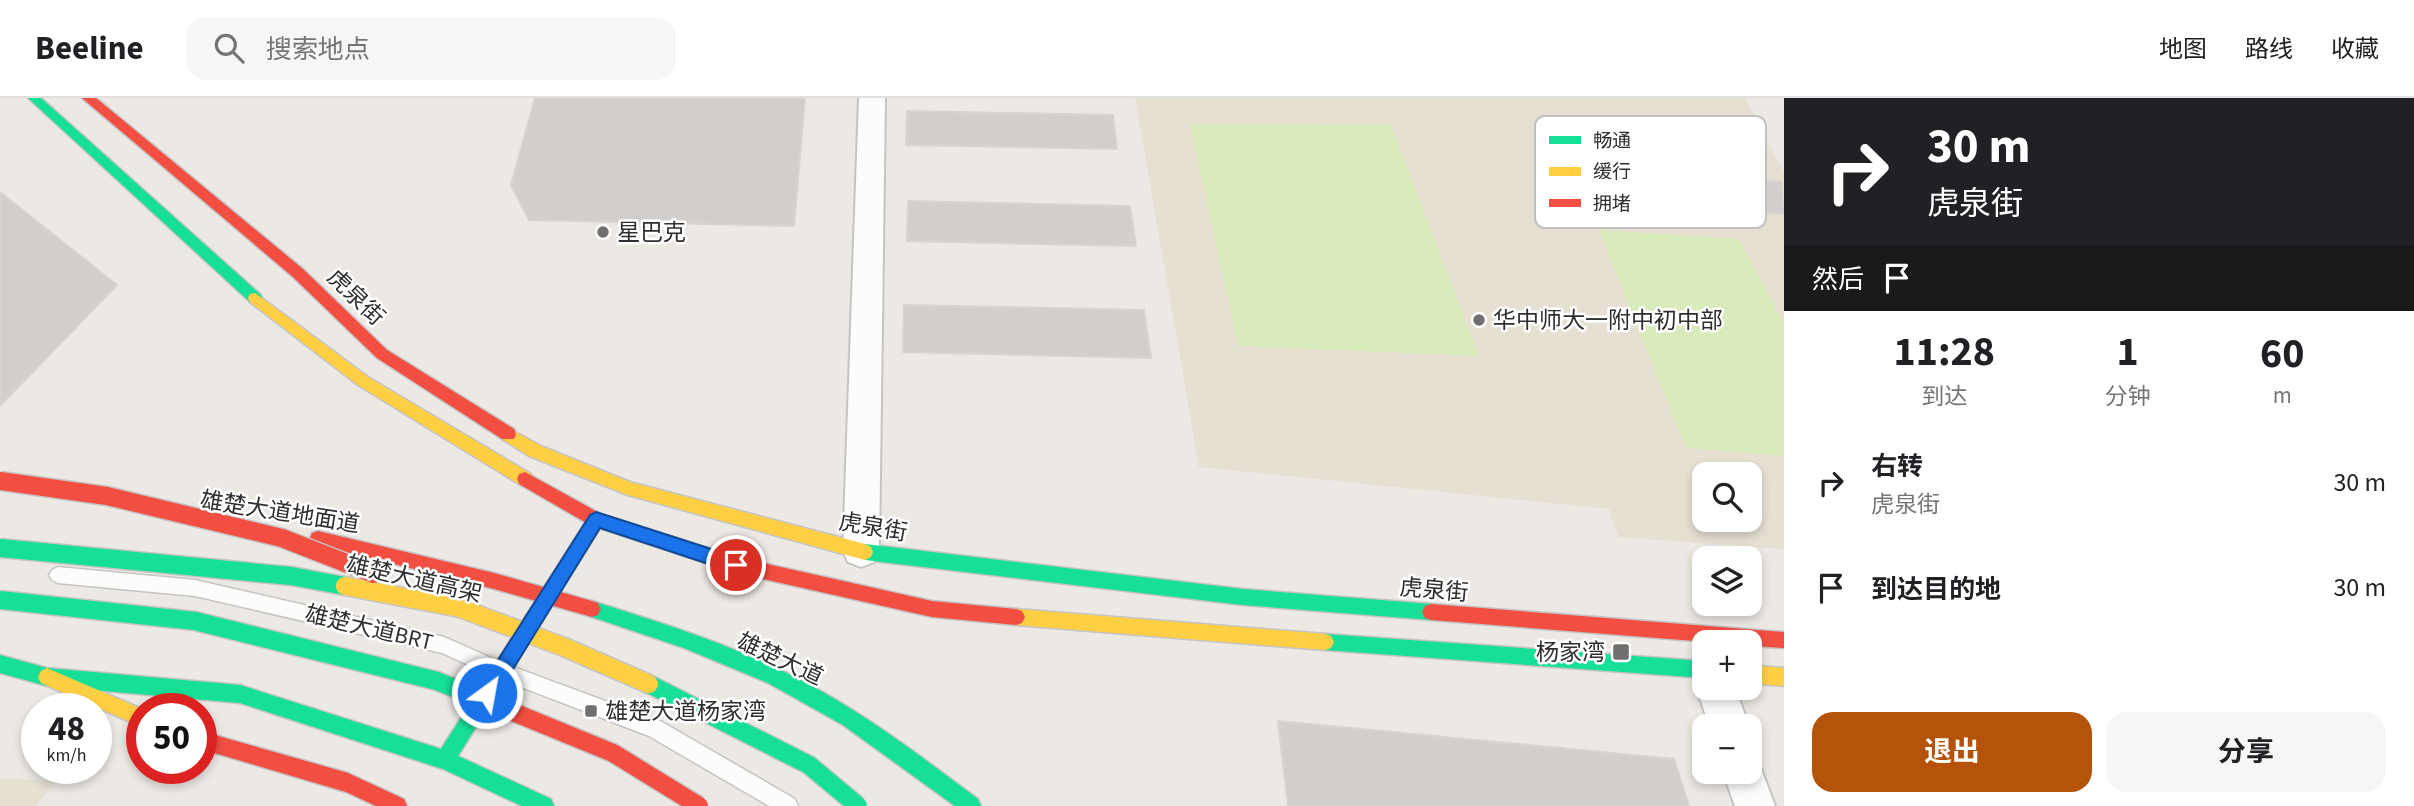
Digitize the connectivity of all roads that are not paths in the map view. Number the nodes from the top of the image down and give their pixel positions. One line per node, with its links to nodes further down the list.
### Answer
1 (34, 98): 6 (main road)
2 (88, 98): 8 (main road, 虎泉街)
3 (872, 98): 8 (street)
4 (0, 481): 12 (main road, bridge)
5 (40, 504): 10 (main road, 雄楚大道地面道)
6 (596, 520): 10 (main road); 17 (main road)
7 (0, 548): 12 (main road, 雄楚大道高架, bridge)
8 (861, 551): 15 (main road, 虎泉街)
9 (39, 573): 18 (lane, 雄楚大道BRT)
10 (549, 595): 18 (main road); 31 (main road, 雄楚大道)
11 (0, 600): 28 (main road, bridge)
12 (460, 608): 30 (main road, 雄楚大道高架, bridge)
13 (1784, 640): 14 (main road, 虎泉街)
14 (1762, 642)
15 (1692, 645)
16 (0, 664): 20 (main road)
17 (1692, 669)
18 (501, 671): 24 (main road); 29 (lane, 雄楚大道BRT)
19 (1762, 675): 21 (main road)
20 (47, 677): 22 (main road); 24 (main road)
21 (1784, 677)
22 (126, 711)
23 (217, 745): 26 (main road)
24 (446, 760): 27 (main road)
25 (1748, 784): 32 (street)
26 (397, 806)
27 (544, 806)
28 (699, 806)
29 (788, 806)
30 (858, 806)
31 (971, 806)
32 (1755, 806)

